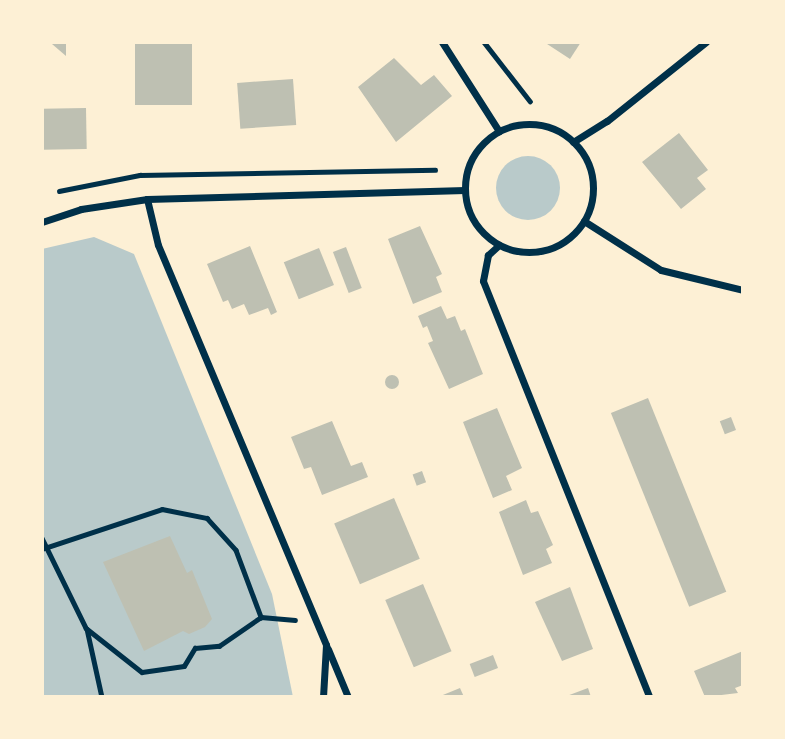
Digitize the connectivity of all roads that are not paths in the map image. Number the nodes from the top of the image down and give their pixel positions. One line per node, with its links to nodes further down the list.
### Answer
1 (442, 42): 3 (street)
2 (706, 42): 4 (street)
3 (499, 131): 4 (street); 5 (street)
4 (573, 142): 7 (street)
5 (465, 190): 6 (street); 9 (street)
6 (147, 199): 8 (street); 11 (street)
7 (584, 221): 9 (street); 10 (street)
8 (42, 222)
9 (499, 245): 14 (street)
10 (743, 290)
11 (326, 645): 12 (street); 13 (street)
12 (323, 697)
13 (348, 697)
14 (649, 697)

